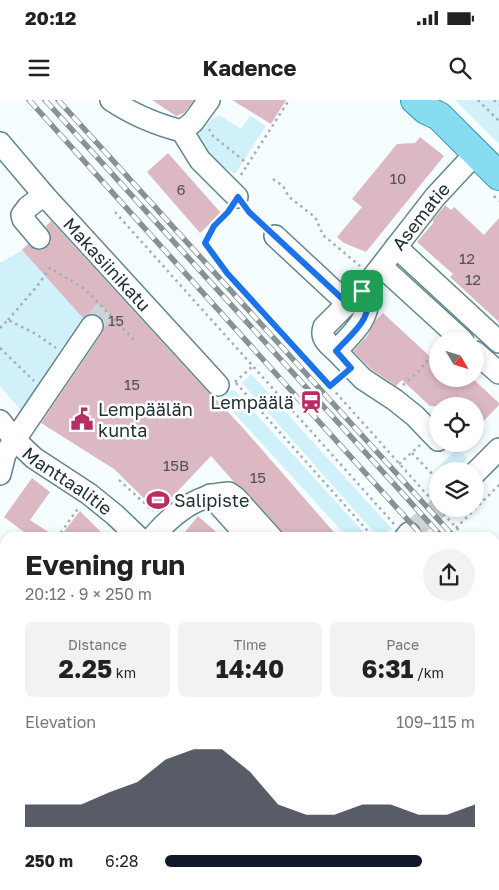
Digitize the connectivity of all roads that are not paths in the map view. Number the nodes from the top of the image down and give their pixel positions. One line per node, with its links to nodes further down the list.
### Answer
1 (111, 100): 5 (street)
2 (415, 100): 4 (main road)
3 (204, 107): 5 (street)
4 (435, 108): 7 (main road)
5 (182, 132): 10 (street)
6 (0, 143): 9 (street, Makasiinikatu)
7 (476, 153): 8 (main road); 13 (street, Asematie)
8 (499, 176)
9 (44, 195): 12 (street); 20 (street, Makasiinikatu)
10 (238, 197)
11 (275, 236): 14 (street)
12 (39, 238)
13 (396, 247): 14 (street, Asematie); 17 (street)
14 (366, 285): 16 (street); 22 (street, Asematie)
15 (92, 326): 23 (street)
16 (447, 332)
17 (499, 342)
18 (484, 360): 19 (street)
19 (499, 372)
20 (226, 383)
21 (0, 421): 23 (street, Manttaalitie)
22 (429, 431)
23 (15, 440): 26 (street); 28 (street, Manttaalitie)
24 (499, 449): 25 (street)
25 (484, 464)
26 (0, 474)
27 (210, 495): 29 (street); 30 (street); 31 (street)
28 (133, 532)
29 (157, 532)
30 (244, 532)
31 (267, 532)

